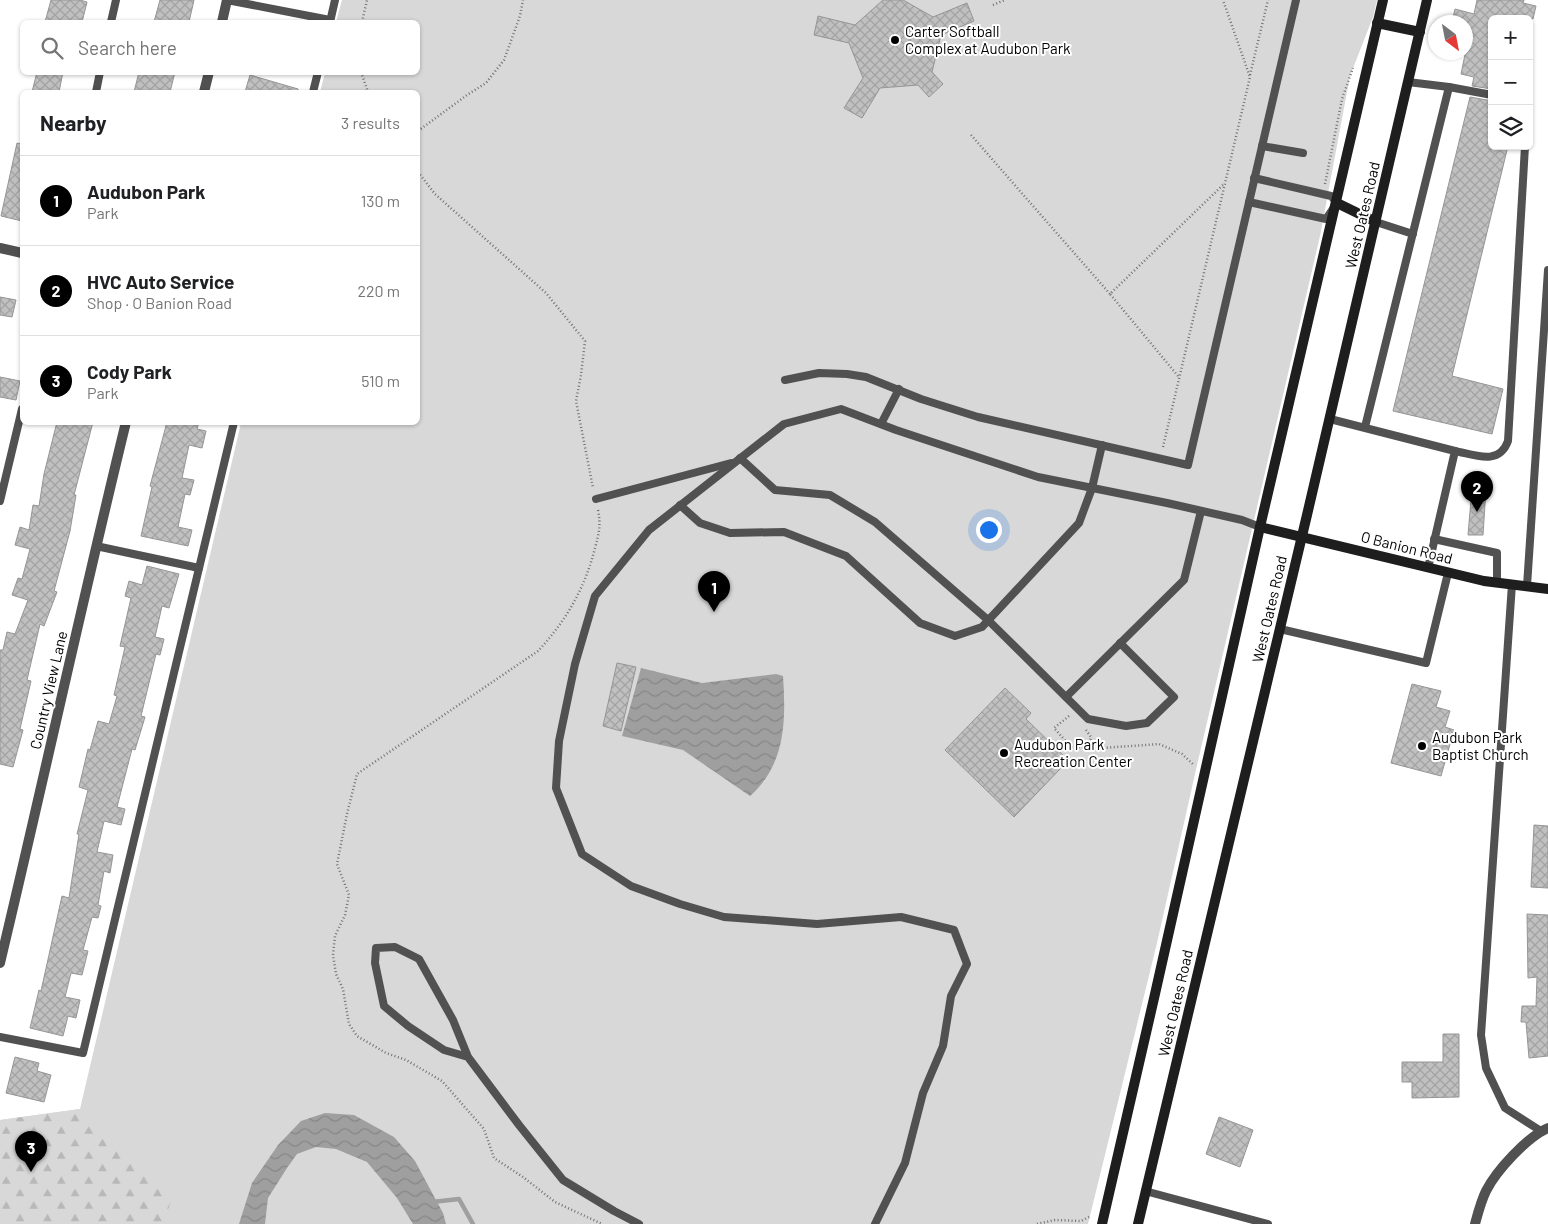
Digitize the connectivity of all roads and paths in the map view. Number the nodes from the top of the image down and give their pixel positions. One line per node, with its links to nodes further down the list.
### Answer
1 (116, 0): 13 (lane)
2 (227, 0): 14 (street); 15 (lane)
3 (335, 0): 16 (lane)
4 (367, 0): 17 (path)
5 (523, 0): 32 (path)
6 (1005, 0): 12 (path)
7 (1223, 0): 24 (path)
8 (1268, 0): 24 (path)
9 (1296, 0): 34 (lane)
10 (1383, 0): 18 (main road, West Oates Road)
11 (1427, 0): 19 (main road, West Oates Road)
12 (993, 5)
13 (111, 20)
14 (222, 20)
15 (325, 20)
16 (330, 20)
17 (362, 20)
18 (1377, 23): 19 (main road); 41 (main road, West Oates Road)
19 (1420, 32): 25 (main road, West Oates Road)
20 (99, 75): 27 (lane)
21 (208, 75): 28 (street)
22 (317, 75): 29 (lane)
23 (362, 75): 30 (path)
24 (1250, 77): 39 (path)
25 (1408, 82): 26 (lane); 42 (main road, West Oates Road)
26 (1449, 87): 31 (lane); 43 (lane)
27 (96, 90)
28 (204, 90)
29 (314, 90)
30 (367, 90)
31 (1488, 94)
32 (420, 130)
33 (971, 136): 47 (path)
34 (1262, 146): 36 (lane); 38 (lane)
35 (1525, 150): 59 (lane)
36 (1303, 153)
37 (420, 175): 62 (path)
38 (1254, 178): 40 (lane); 41 (lane)
39 (1225, 183): 47 (path); 48 (path)
40 (1249, 202): 41 (lane); 57 (lane)
41 (1337, 203): 42 (main road); 66 (main road, West Oates Road)
42 (1376, 222): 43 (lane); 52 (main road, West Oates Road)
43 (1413, 234): 56 (lane)
44 (0, 248): 45 (street)
45 (20, 253)
46 (1548, 270): 75 (lane)
47 (1110, 294): 48 (path)
48 (1179, 376): 58 (path)
49 (785, 380): 50 (lane)
50 (899, 389): 53 (lane); 57 (lane)
51 (20, 417): 63 (lane)
52 (1330, 419): 56 (lane); 67 (main road, West Oates Road)
53 (880, 424): 60 (lane); 61 (lane)
54 (125, 425): 69 (street, Country View Lane)
55 (233, 425): 70 (lane)
56 (1365, 428): 59 (lane)
57 (1102, 445): 61 (lane)
58 (1163, 447)
59 (1455, 451): 68 (lane)
60 (738, 460): 62 (lane); 64 (lane); 77 (lane)
61 (1092, 488): 65 (lane); 77 (lane)
62 (596, 499): 91 (path)
63 (0, 501)
64 (680, 505): 77 (lane); 93 (lane)
65 (1202, 511): 66 (lane); 79 (lane)
66 (1260, 527): 67 (main road, O Banion Road); 95 (main road, West Oates Road)
67 (1302, 537): 71 (main road, O Banion Road); 78 (main road, West Oates Road)
68 (1434, 540): 71 (lane); 73 (lane)
69 (96, 546): 70 (lane); 85 (street, Country View Lane)
70 (199, 568): 86 (lane)
71 (1428, 568): 72 (main road, O Banion Road)
72 (1448, 573): 73 (main road, O Banion Road); 78 (lane)
73 (1497, 583): 74 (main road, O Banion Road)
74 (1512, 584): 75 (main road, O Banion Road); 88 (lane)
75 (1527, 586): 76 (main road, O Banion Road)
76 (1548, 588)
77 (988, 620): 80 (lane)
78 (1280, 629): 89 (main road, West Oates Road)
79 (1120, 643): 80 (lane); 80 (lane)
80 (1066, 697)
81 (1073, 712): 83 (path)
82 (1082, 725): 83 (path)
83 (1089, 747): 84 (path)
84 (1197, 768)
85 (0, 963)
86 (0, 1036)
87 (468, 1057): 87 (lane); 92 (lane)
88 (1544, 1130): 98 (street)
89 (1145, 1191): 96 (main road, West Oates Road); 97 (lane)
90 (1092, 1216): 94 (path)
91 (602, 1224)
92 (640, 1224)
93 (875, 1224)
94 (1037, 1224)
95 (1103, 1224)
96 (1138, 1224)
97 (1268, 1224)
98 (1475, 1224)

